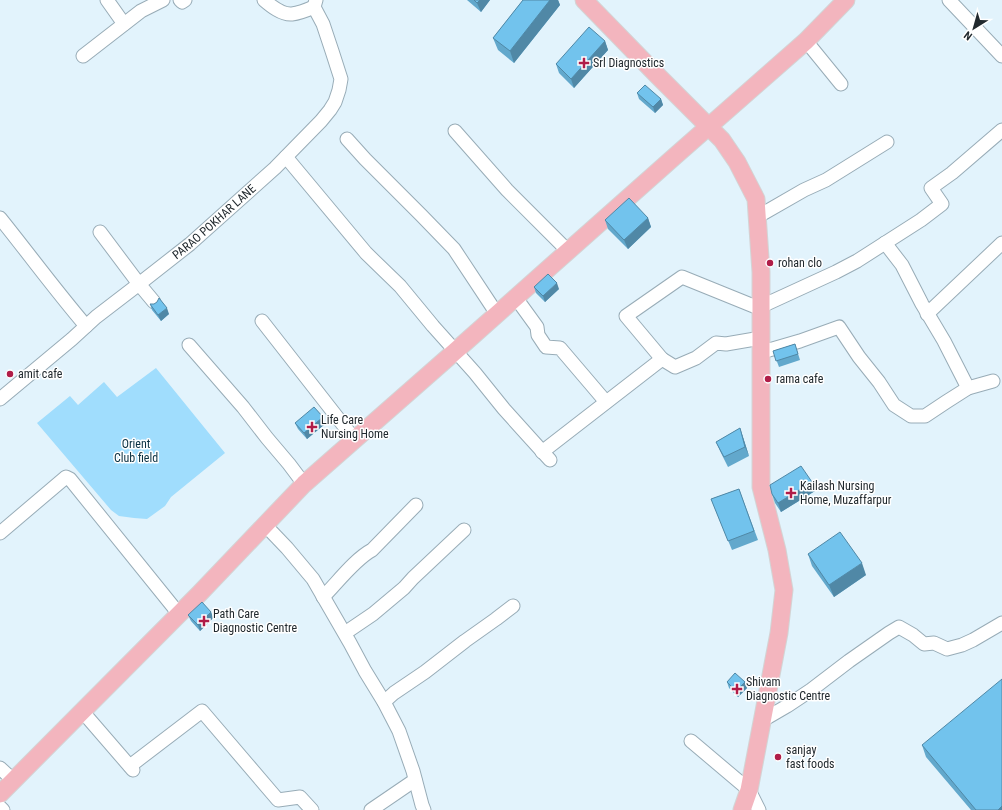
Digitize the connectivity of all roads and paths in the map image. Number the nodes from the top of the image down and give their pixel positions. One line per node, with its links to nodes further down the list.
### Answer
1 (107, 0): 10 (street)
2 (163, 0): 10 (street)
3 (180, 0): 4 (street)
4 (185, 0)
5 (264, 0): 9 (street)
6 (949, 0): 13 (street)
7 (587, 1): 15 (main road)
8 (843, 1): 11 (main road)
9 (315, 4): 20 (street, PARAO POKHAR LANE)
10 (124, 24): 12 (street)
11 (806, 41): 14 (street); 15 (main road)
12 (83, 56)
13 (1002, 56)
14 (841, 84)
15 (709, 127): 21 (main road); 26 (main road)
16 (1002, 130): 24 (street)
17 (455, 131): 26 (street)
18 (347, 139): 31 (street)
19 (887, 142): 21 (street)
20 (286, 156): 27 (street, PARAO POKHAR LANE); 37 (street)
21 (757, 217): 30 (main road)
22 (0, 218): 34 (street)
23 (100, 232): 27 (street)
24 (885, 243): 30 (street); 32 (street)
25 (1002, 243): 32 (street)
26 (568, 251): 28 (main road)
27 (139, 284): 29 (street); 34 (street, PARAO POKHAR LANE)
28 (516, 298): 31 (main road); 42 (street)
29 (154, 302)
30 (762, 307): 36 (main road); 38 (street)
31 (497, 314): 37 (main road)
32 (927, 314): 40 (street)
33 (262, 321): 43 (street)
34 (86, 326): 41 (street, PARAO POKHAR LANE)
35 (190, 344): 44 (street)
36 (761, 345): 38 (street); 40 (street); 56 (main road)
37 (456, 351): 42 (street); 43 (main road)
38 (662, 359): 42 (street)
39 (993, 381): 40 (street)
40 (968, 388)
41 (0, 399)
42 (606, 402)
43 (355, 440): 44 (main road)
44 (304, 484): 46 (main road)
45 (416, 506): 49 (street)
46 (265, 525): 49 (street); 51 (main road)
47 (464, 530): 53 (street)
48 (0, 533): 51 (street)
49 (323, 597): 53 (street)
50 (513, 606): 54 (street)
51 (179, 614): 55 (main road)
52 (1002, 623): 56 (street)
53 (345, 633): 54 (street)
54 (384, 702): 59 (street)
55 (82, 711): 61 (main road); 63 (street)
56 (763, 720): 60 (main road)
57 (691, 741): 60 (street)
58 (0, 768): 61 (street)
59 (415, 780): 64 (street); 65 (street)
60 (749, 790): 66 (main road); 67 (street)
61 (3, 793): 62 (street)
62 (3, 810)
63 (312, 810)
64 (372, 810)
65 (424, 810)
66 (742, 810)
67 (759, 810)

